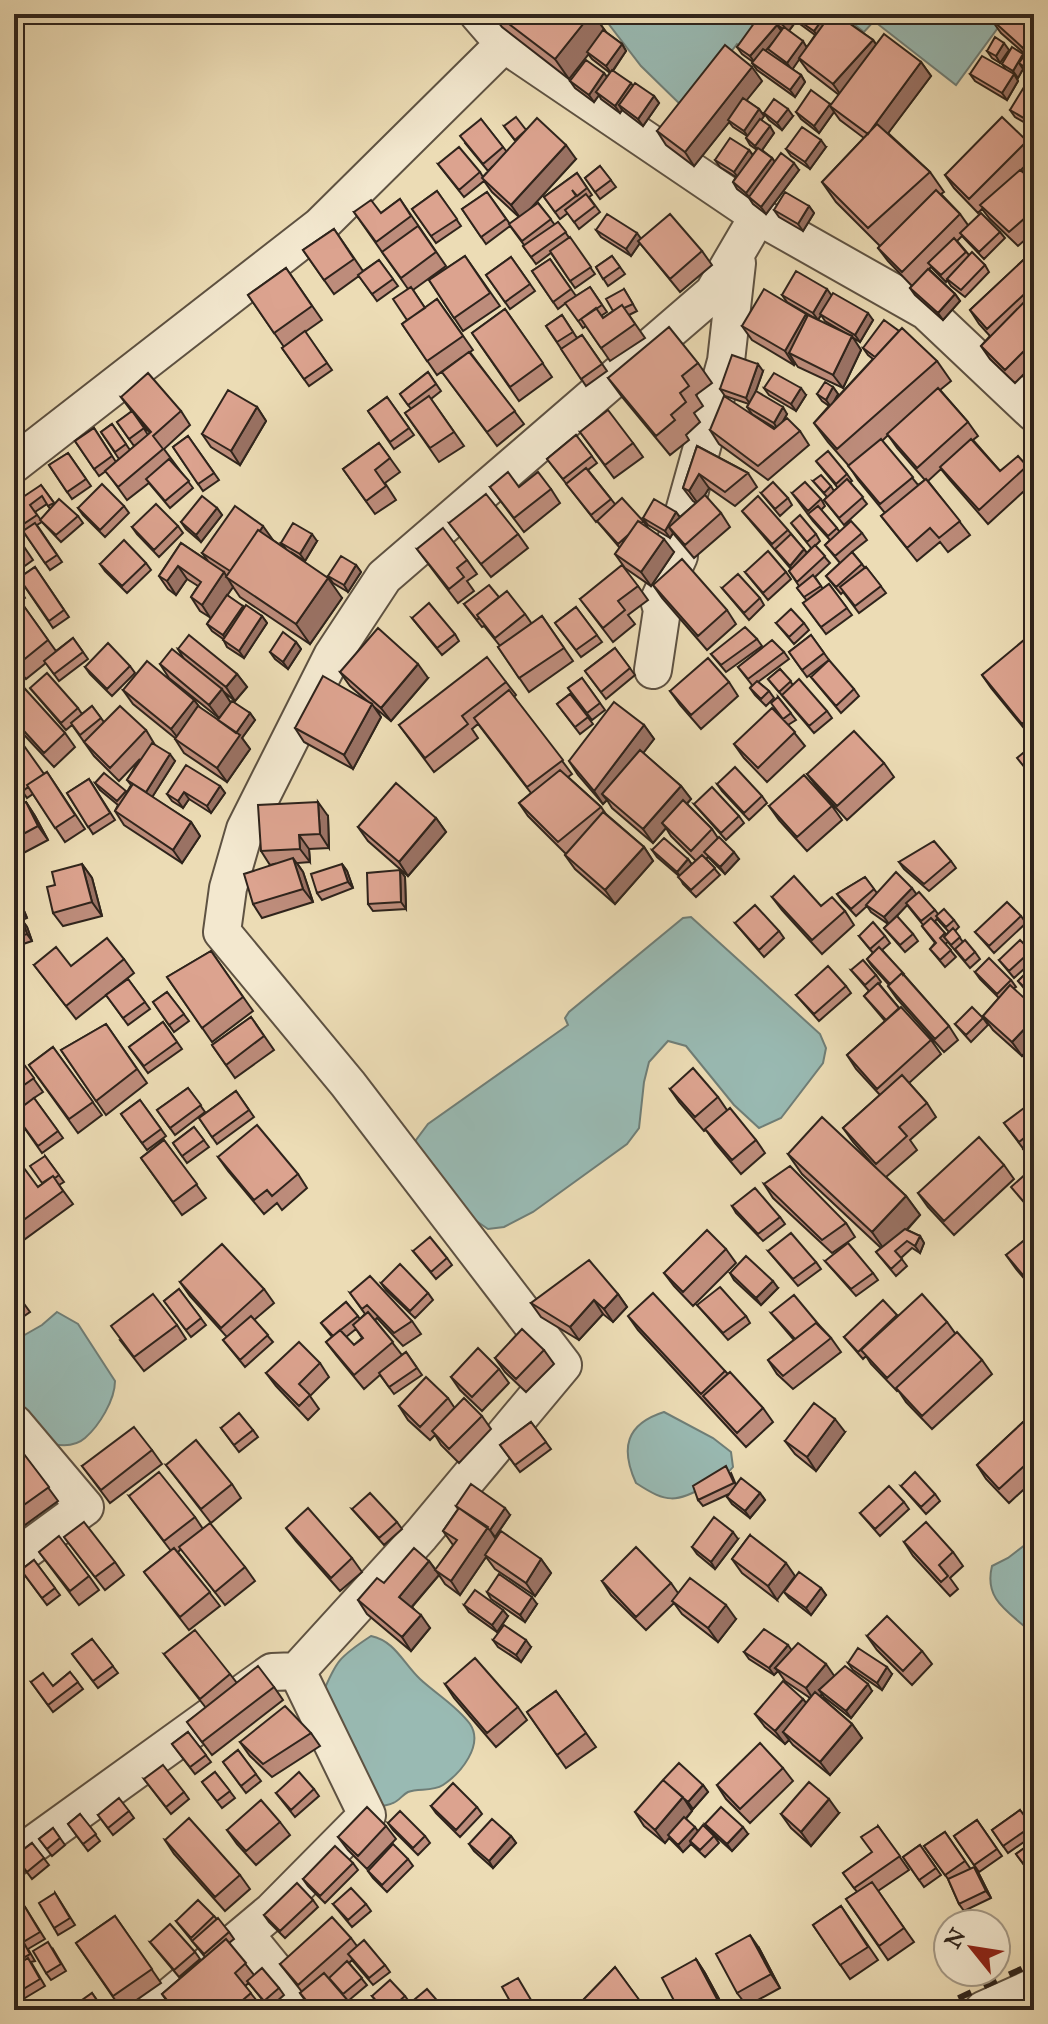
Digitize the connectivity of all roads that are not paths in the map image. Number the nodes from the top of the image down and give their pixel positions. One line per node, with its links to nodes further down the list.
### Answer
1 (478, 14): 2 (street)
2 (504, 44): 3 (street); 6 (street)
3 (758, 216): 4 (street); 5 (street)
4 (738, 250): 7 (street); 10 (street)
5 (1027, 392)
6 (14, 464)
7 (653, 670)
8 (14, 1423): 9 (street)
9 (14, 1559)
10 (297, 1671): 11 (street); 12 (street)
11 (14, 1858)
12 (245, 1934): 14 (street); 15 (street)
13 (1034, 1987): 16 (street)
14 (154, 2010)
15 (307, 2010)
16 (983, 2010)

